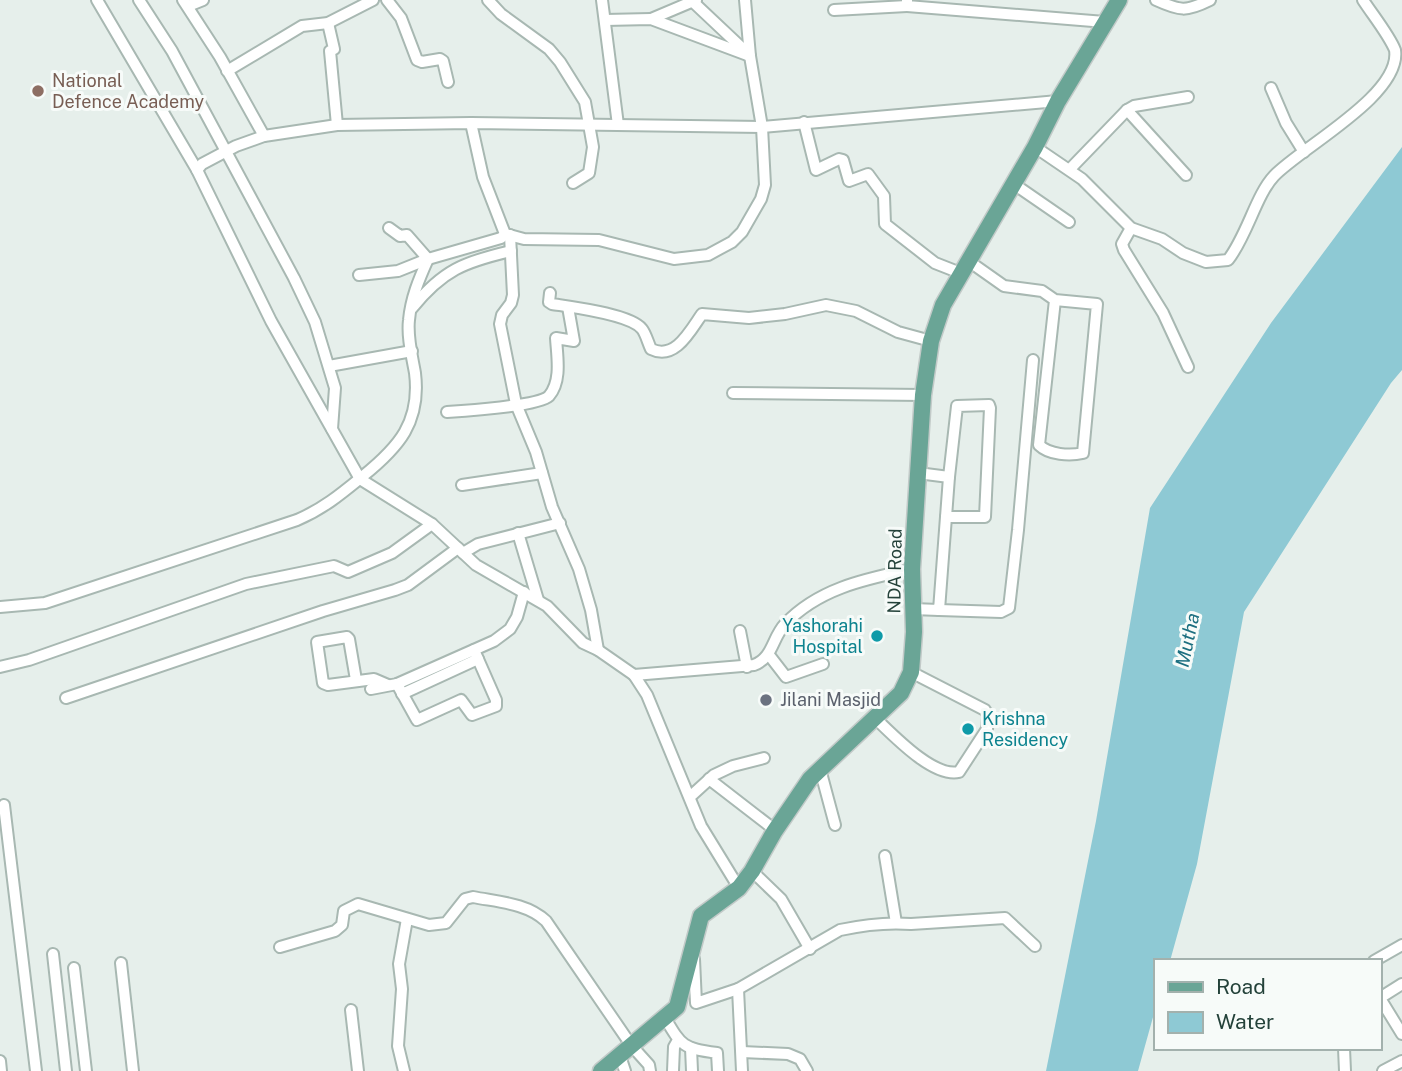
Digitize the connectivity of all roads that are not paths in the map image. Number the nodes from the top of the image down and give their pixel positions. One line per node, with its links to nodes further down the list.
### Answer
1 (97, 0): 40 (street)
2 (139, 0): 37 (street)
3 (203, 0): 15 (street)
4 (373, 0): 21 (street)
5 (387, 0): 24 (street)
6 (488, 0): 32 (street)
7 (603, 0): 19 (street)
8 (691, 0): 9 (street); 18 (street); 22 (street)
9 (697, 0)
10 (745, 0): 22 (street)
11 (1119, 0): 20 (main road, NDA Road)
12 (1156, 0): 13 (street)
13 (1210, 0)
14 (1363, 0): 38 (street)
15 (185, 3): 23 (street)
16 (907, 3): 17 (street); 20 (street)
17 (834, 10)
18 (651, 19): 19 (street); 22 (street)
19 (605, 20): 33 (street)
20 (1105, 22): 27 (main road, NDA Road)
21 (328, 23): 23 (street); 31 (street)
22 (750, 56): 34 (street)
23 (227, 71): 35 (street)
24 (448, 82)
25 (1271, 88): 38 (street)
26 (1188, 97): 28 (street)
27 (1058, 101): 29 (street); 36 (main road, NDA Road)
28 (1127, 110): 39 (street); 41 (street)
29 (804, 122): 34 (street); 50 (street)
30 (471, 123): 31 (street); 32 (street); 47 (street)
31 (337, 125): 35 (street)
32 (589, 125): 33 (street); 42 (street)
33 (618, 125): 34 (street)
34 (762, 127): 47 (street)
35 (264, 136): 37 (street)
36 (1035, 147): 39 (street); 43 (main road, NDA Road)
37 (226, 151): 40 (street); 59 (street)
38 (1304, 152): 46 (street)
39 (1070, 169): 46 (street)
40 (197, 170): 65 (street)
41 (1186, 174)
42 (573, 183)
43 (1014, 184): 44 (street); 50 (main road, NDA Road)
44 (1069, 222)
45 (389, 228): 49 (street)
46 (1131, 228): 60 (street)
47 (508, 235): 48 (street); 49 (street)
48 (511, 251): 55 (street); 63 (street)
49 (428, 259): 51 (street); 55 (street)
50 (966, 268): 53 (street); 56 (main road, NDA Road)
51 (359, 275)
52 (550, 293): 54 (street)
53 (1055, 300): 53 (street)
54 (568, 307): 56 (street); 63 (street)
55 (410, 310): 57 (street)
56 (931, 341): 62 (main road, NDA Road)
57 (412, 351): 59 (street); 69 (street)
58 (1033, 360): 81 (street)
59 (329, 366): 65 (street)
60 (1188, 367)
61 (733, 393): 62 (street)
62 (923, 395): 67 (main road, NDA Road)
63 (516, 404): 64 (street); 66 (street)
64 (447, 412)
65 (332, 432): 69 (street)
66 (542, 473): 70 (street); 72 (street)
67 (918, 473): 68 (street); 76 (main road, NDA Road)
68 (949, 477): 71 (street); 71 (street)
69 (360, 479): 73 (street); 79 (street)
70 (462, 485)
71 (946, 517): 81 (street)
72 (559, 523): 74 (street); 83 (street)
73 (432, 524): 75 (street); 87 (street)
74 (518, 533): 75 (street); 78 (street)
75 (461, 551): 77 (street); 94 (street)
76 (912, 569): 80 (main road, NDA Road); 84 (street)
77 (524, 592): 78 (street); 85 (street)
78 (538, 600): 83 (street)
79 (0, 607)
80 (913, 609): 81 (street); 89 (main road, NDA Road)
81 (939, 610)
82 (740, 631): 88 (street)
83 (598, 650): 90 (street)
84 (769, 654): 86 (street); 88 (street)
85 (476, 655): 92 (street); 92 (street)
86 (822, 664)
87 (0, 667)
88 (747, 667): 90 (street)
89 (911, 672): 95 (main road); 95 (street)
90 (634, 675): 105 (street)
91 (356, 680): 91 (street); 92 (street)
92 (396, 688): 93 (street)
93 (371, 689)
94 (66, 698)
95 (869, 722): 97 (main road)
96 (764, 758): 98 (street)
97 (820, 769): 101 (street); 102 (main road)
98 (709, 779): 99 (street); 102 (street)
99 (692, 795)
100 (4, 804): 130 (street)
101 (835, 825)
102 (775, 830): 104 (main road)
103 (884, 856): 107 (street)
104 (752, 871): 105 (main road); 112 (street)
105 (739, 888): 111 (main road)
106 (407, 919): 110 (street); 126 (street); 135 (street)
107 (897, 923): 109 (street); 112 (street)
108 (1402, 945): 114 (street)
109 (1035, 946)
110 (280, 947)
111 (693, 948): 118 (street); 120 (main road)
112 (810, 949): 118 (street)
113 (53, 954): 131 (street)
114 (1378, 959)
115 (121, 963): 133 (street)
116 (75, 968): 132 (street)
117 (1402, 984): 121 (street)
118 (738, 989): 125 (street)
119 (351, 1010): 134 (street)
120 (665, 1018): 122 (street); 126 (main road)
121 (1402, 1034)
122 (678, 1040): 123 (street); 138 (street)
123 (691, 1048): 139 (street); 140 (street)
124 (1344, 1050): 143 (street)
125 (741, 1052): 141 (street); 142 (street)
126 (626, 1057): 136 (main road); 137 (street)
127 (0, 1061): 129 (street)
128 (1402, 1061): 144 (street)
129 (1, 1071)
130 (36, 1071)
131 (66, 1071)
132 (86, 1071)
133 (133, 1071)
134 (358, 1071)
135 (404, 1071)
136 (601, 1071)
137 (650, 1071)
138 (673, 1071)
139 (692, 1071)
140 (718, 1071)
141 (742, 1071)
142 (807, 1071)
143 (1345, 1071)
144 (1383, 1071)

